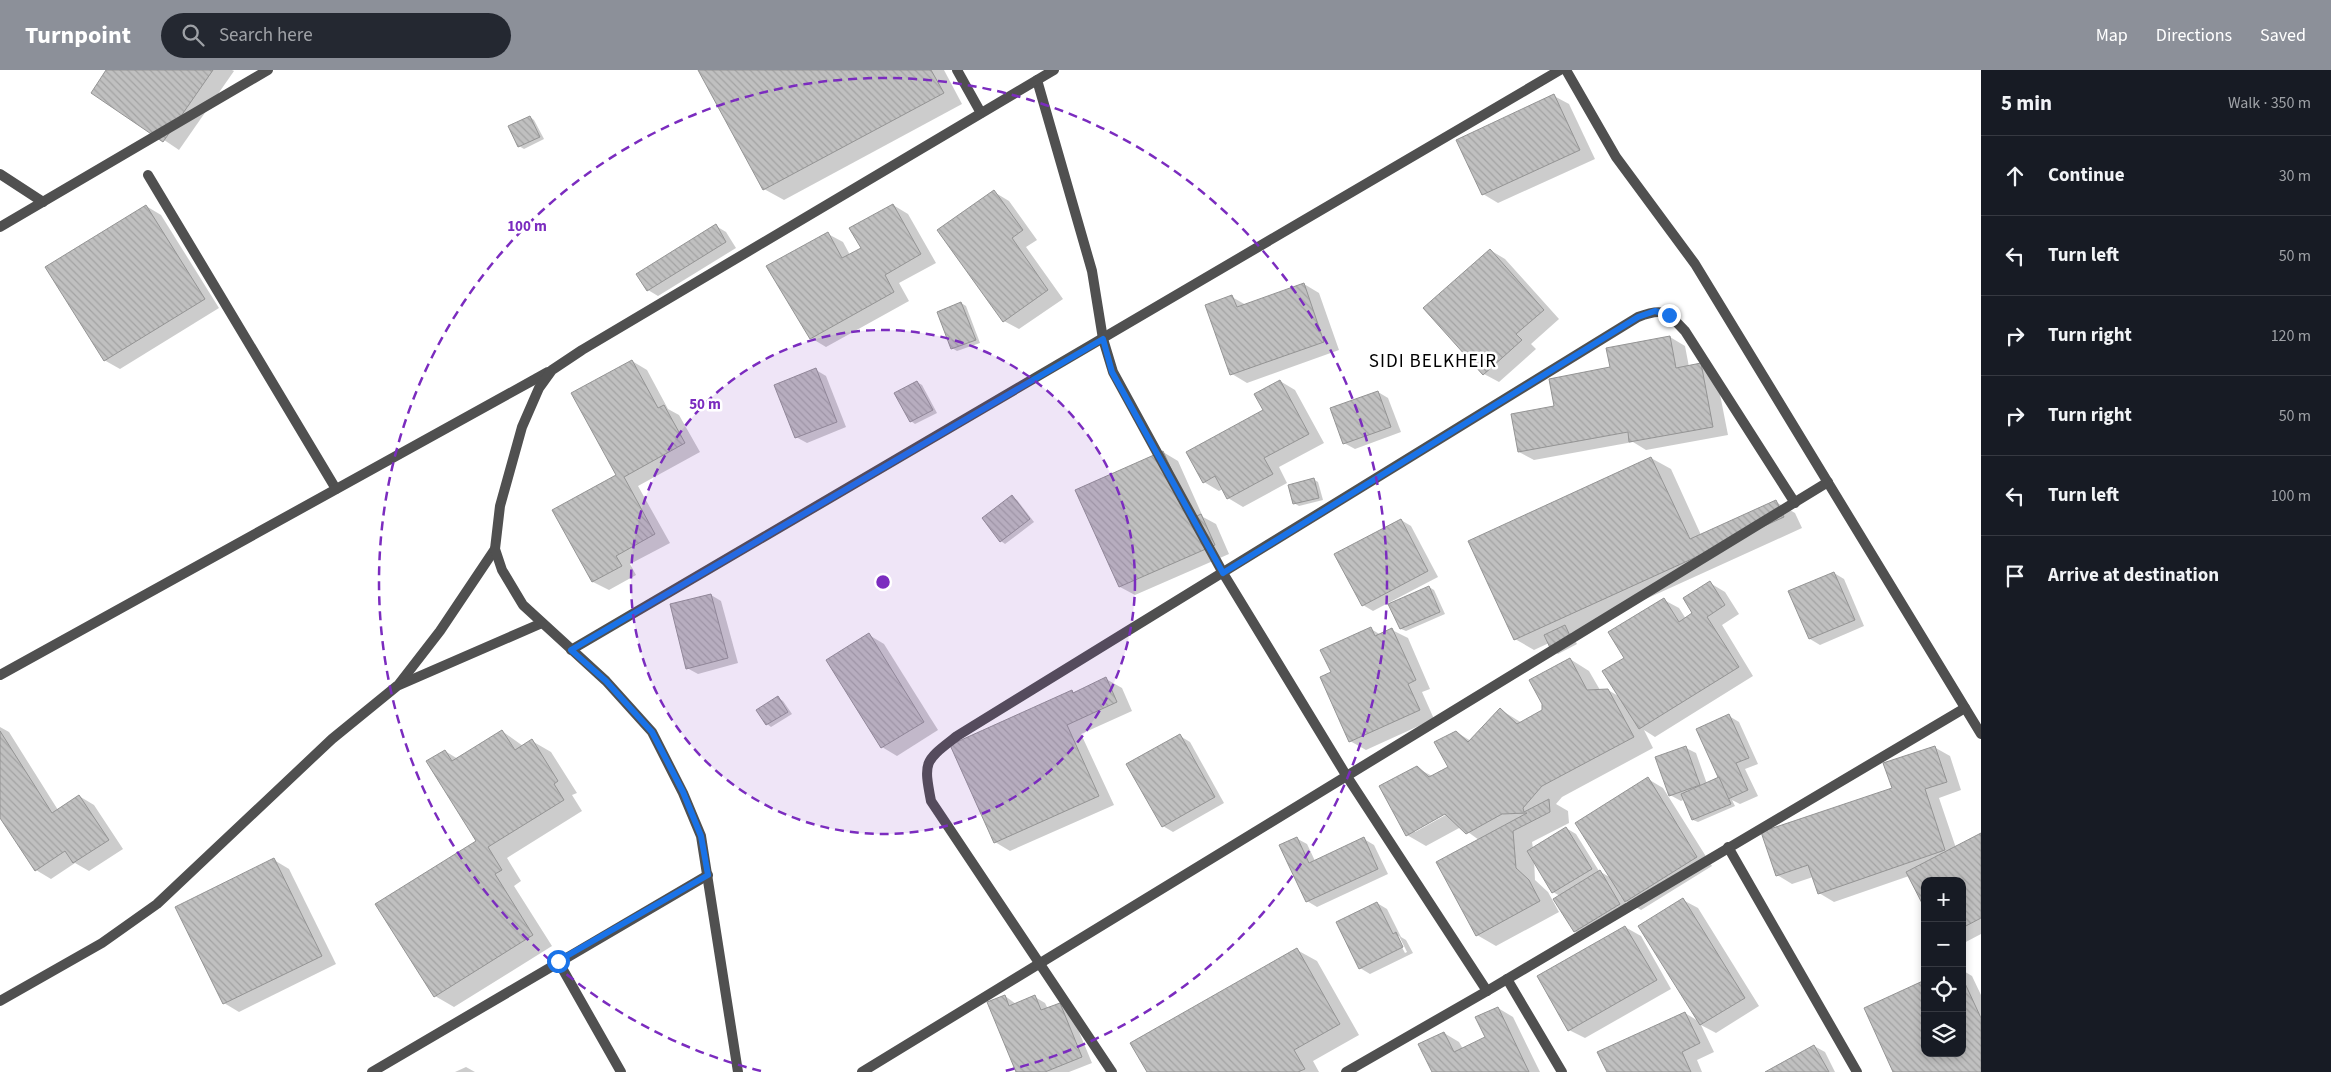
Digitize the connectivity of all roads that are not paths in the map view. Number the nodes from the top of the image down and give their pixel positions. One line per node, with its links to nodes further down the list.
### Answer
1 (268, 70): 10 (street)
2 (956, 70): 7 (street)
3 (1054, 70): 6 (street)
4 (1560, 70): 12 (street)
5 (1566, 70): 14 (street)
6 (1038, 80): 7 (street); 12 (street)
7 (981, 113): 13 (street)
8 (0, 174): 10 (street)
9 (148, 175): 15 (street)
10 (43, 202): 11 (street)
11 (0, 227)
12 (1103, 339): 18 (street); 20 (street)
13 (552, 370): 15 (street); 17 (street)
14 (1828, 482): 16 (street); 23 (street)
15 (336, 489): 21 (street)
16 (1795, 503): 18 (street); 25 (street)
17 (495, 549): 19 (street); 22 (street)
18 (1223, 573): 25 (street); 29 (street)
19 (542, 623): 20 (street); 22 (street)
20 (571, 650): 27 (street)
21 (0, 675)
22 (397, 686): 32 (street)
23 (1965, 708): 24 (street); 26 (street)
24 (1981, 734)
25 (1346, 775): 29 (street); 31 (street)
26 (1728, 847): 30 (street); 40 (street)
27 (708, 875): 28 (street); 35 (street)
28 (558, 961): 33 (street); 34 (street)
29 (1040, 964): 36 (street); 37 (street)
30 (1507, 979): 31 (street); 39 (street)
31 (1487, 991): 38 (street)
32 (0, 1001)
33 (372, 1072)
34 (621, 1072)
35 (738, 1072)
36 (862, 1072)
37 (1112, 1072)
38 (1346, 1072)
39 (1562, 1072)
40 (1857, 1072)

